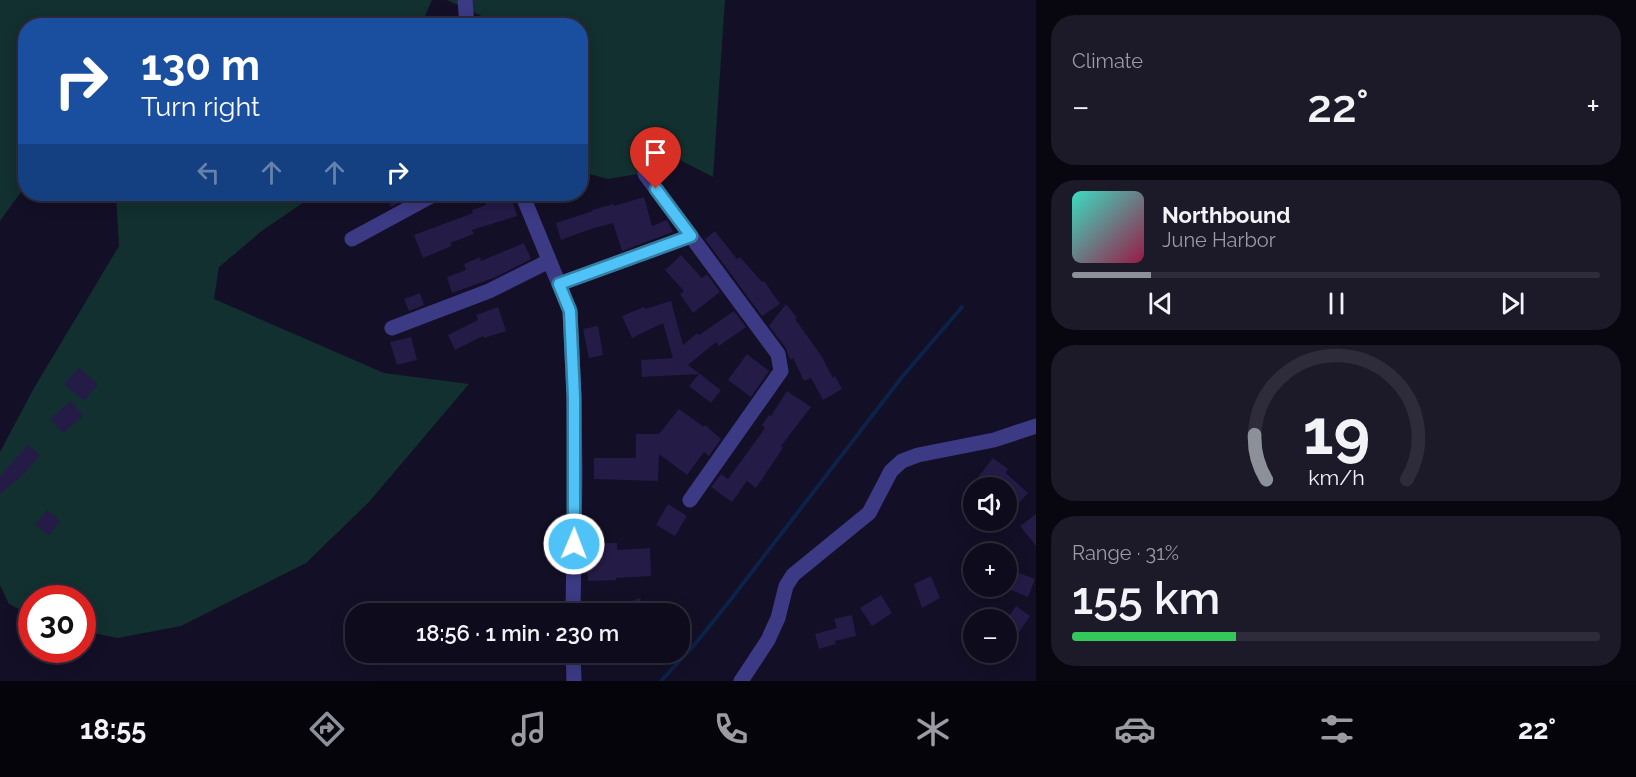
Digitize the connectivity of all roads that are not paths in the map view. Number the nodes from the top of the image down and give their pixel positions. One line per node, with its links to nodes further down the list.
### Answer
1 (465, 0): 2 (street)
2 (466, 18)
3 (645, 174): 6 (street)
4 (422, 201): 7 (street)
5 (525, 201): 8 (street)
6 (691, 236): 9 (street); 12 (street)
7 (352, 239)
8 (549, 261): 9 (street); 10 (street)
9 (559, 284): 13 (street)
10 (392, 327)
11 (1036, 426): 16 (street)
12 (690, 500)
13 (573, 603)
14 (573, 663): 15 (street)
15 (574, 681)
16 (741, 681)

